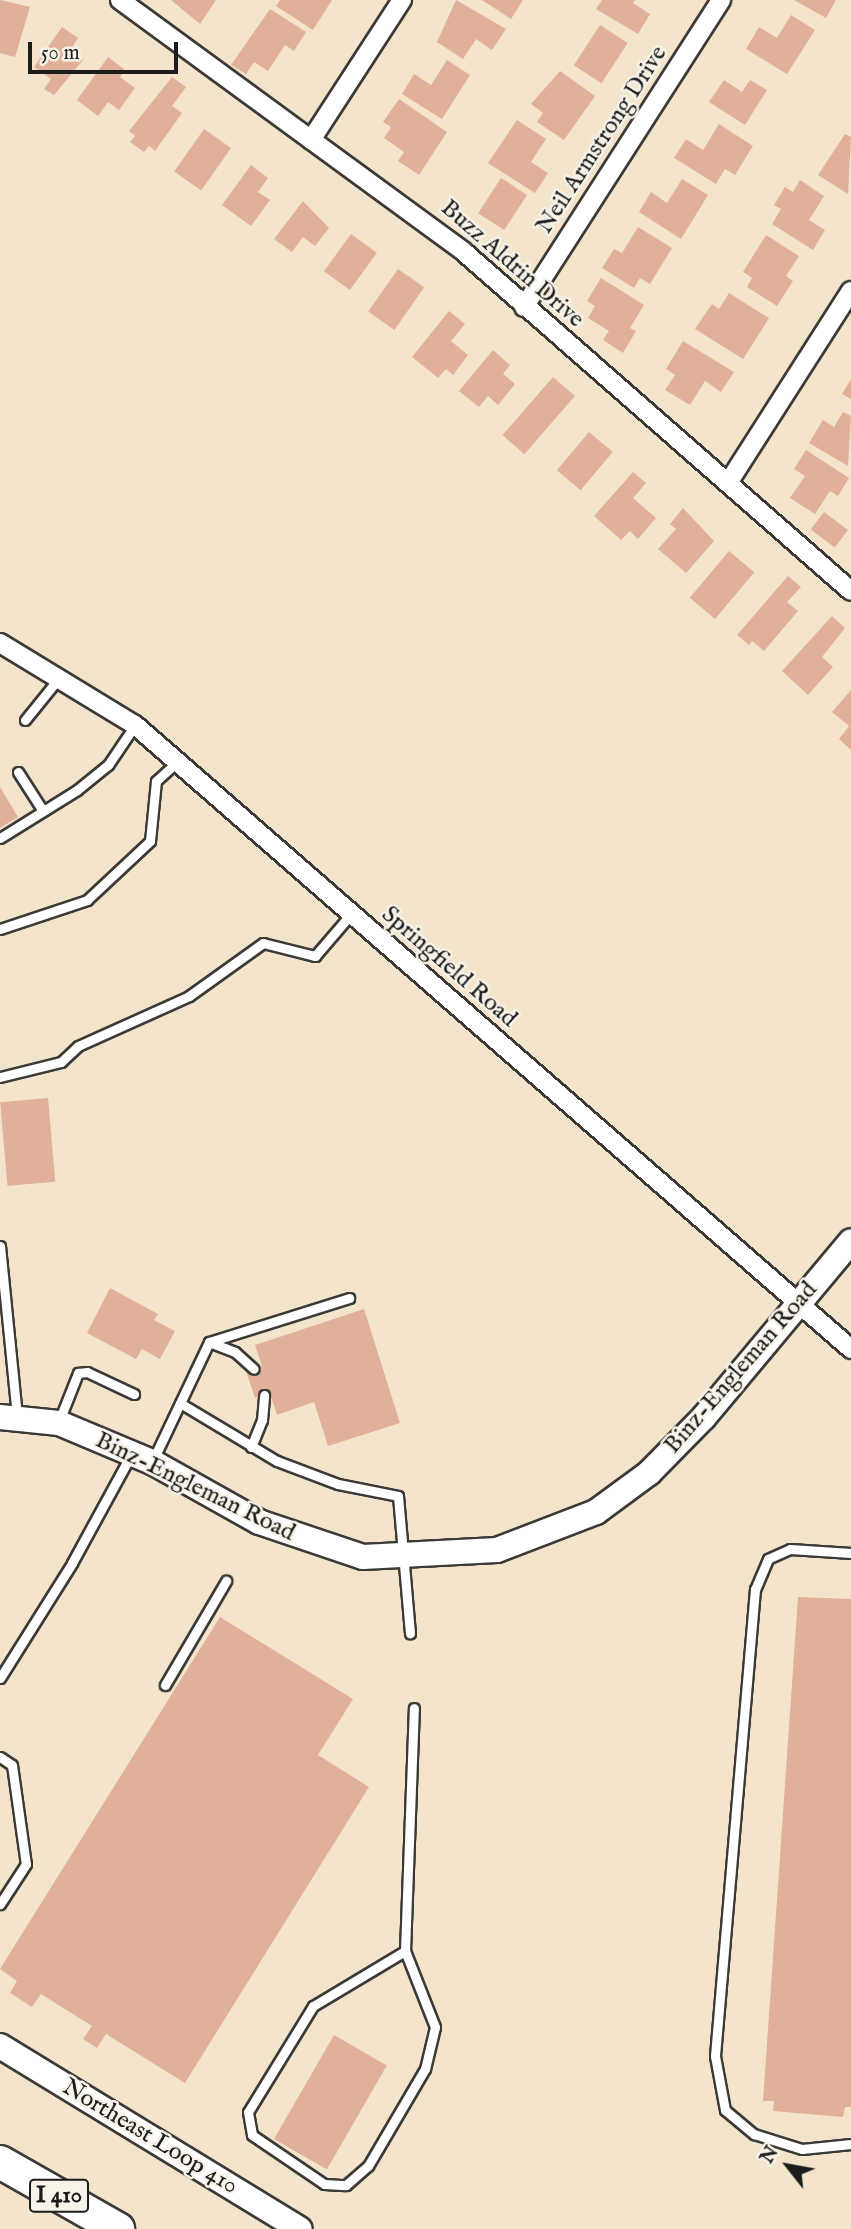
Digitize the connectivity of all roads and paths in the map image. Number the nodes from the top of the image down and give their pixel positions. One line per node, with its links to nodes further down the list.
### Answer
1 (120, 0): 4 (street, Buzz Aldrin Drive)
2 (402, 0): 4 (street)
3 (721, 0): 6 (street, Neil Armstrong Drive)
4 (311, 140): 6 (street, Buzz Aldrin Drive)
5 (851, 292): 7 (street)
6 (524, 307): 7 (street, Buzz Aldrin Drive)
7 (728, 483): 8 (street, Buzz Aldrin Drive)
8 (851, 591)
9 (0, 643): 10 (street, Springfield Road)
10 (60, 678): 11 (lane); 12 (street, Springfield Road)
11 (25, 720)
12 (135, 725): 13 (street, Springfield Road); 15 (lane)
13 (177, 762): 17 (street, Springfield Road); 18 (lane)
14 (18, 772): 15 (lane)
15 (43, 811): 16 (lane)
16 (0, 838)
17 (351, 914): 19 (lane); 23 (street, Springfield Road)
18 (0, 929)
19 (0, 1077)
20 (851, 1241): 23 (street, Binz-Engleman Road)
21 (0, 1246): 24 (lane)
22 (349, 1298): 25 (lane)
23 (796, 1303): 26 (street, Springfield Road); 36 (street, Binz-Engleman Road)
24 (4, 1335): 31 (lane)
25 (209, 1342): 27 (lane); 30 (lane)
26 (851, 1349)
27 (254, 1369)
28 (134, 1394): 32 (lane)
29 (264, 1395): 33 (lane)
30 (180, 1403): 33 (lane); 34 (lane)
31 (8, 1417): 32 (street, Binz-Engleman Road)
32 (59, 1423): 34 (street, Binz-Engleman Road)
33 (251, 1447): 36 (lane)
34 (142, 1458): 36 (street, Binz-Engleman Road); 39 (lane)
35 (851, 1553): 46 (lane)
36 (404, 1558): 38 (lane)
37 (226, 1581): 40 (lane)
38 (410, 1633)
39 (0, 1678)
40 (165, 1685)
41 (414, 1708): 44 (lane)
42 (0, 1757): 43 (lane)
43 (0, 1903)
44 (405, 1951): 44 (lane)
45 (0, 2046): 49 (street, Northeast Loop 410)
46 (851, 2144)
47 (0, 2162): 48 (highway, I 410)
48 (118, 2229)
49 (300, 2229)

